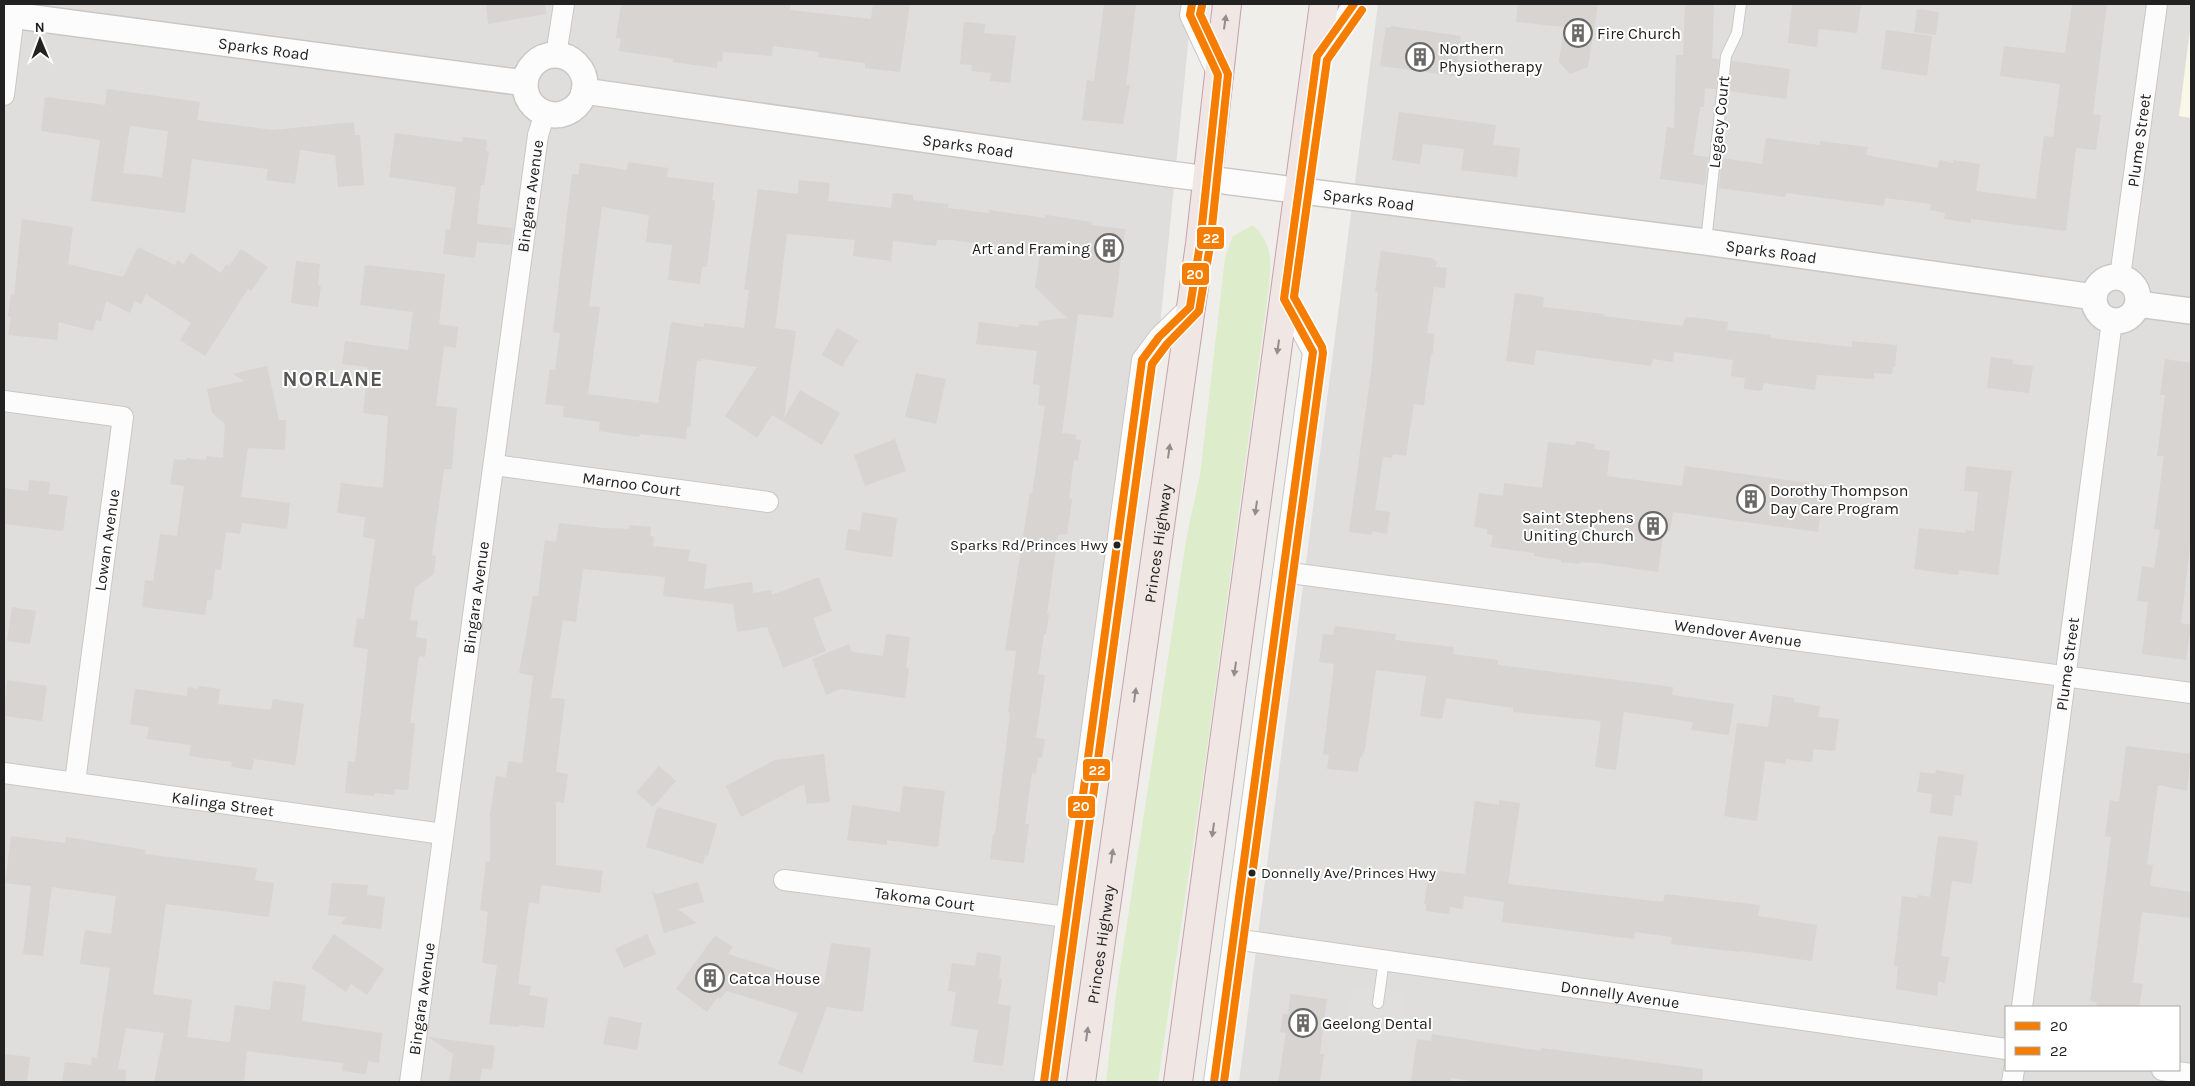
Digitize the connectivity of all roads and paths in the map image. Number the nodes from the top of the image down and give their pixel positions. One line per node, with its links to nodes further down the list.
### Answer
1 (564, 4): 9 (street)
2 (1192, 4): 11 (street)
3 (1227, 4): 11 (highway, Princes Highway, one-way to 3)
4 (1324, 4): 10 (highway)
5 (1354, 4): 10 (street)
6 (1741, 4): 18 (lane, Legacy Court)
7 (2158, 4): 19 (street, Plume Street)
8 (9, 14): 12 (street, Sparks Road); 14 (street)
9 (556, 55): 12 (street); 13 (street)
10 (1317, 56): 17 (highway)
11 (1218, 75): 16 (highway, Princes Highway)
12 (525, 83): 15 (street)
13 (584, 91): 15 (street); 16 (street, Sparks Road)
14 (4, 94)
15 (545, 113): 27 (street, Bingara Avenue)
16 (1207, 179): 17 (street, Sparks Road); 23 (highway, Princes Highway)
17 (1298, 191): 18 (street, Sparks Road); 21 (highway)
18 (1706, 242): 20 (street, Sparks Road)
19 (2120, 277): 20 (street); 22 (street)
20 (2094, 297): 25 (street)
21 (1284, 299): 29 (street); 47 (highway, one-way to 47)
22 (2138, 304): 24 (street); 25 (street)
23 (1190, 307): 36 (street); 46 (highway, Princes Highway, one-way to 23)
24 (2191, 311)
25 (2112, 321): 30 (street, Plume Street)
26 (4, 401): 33 (street, Lowan Avenue)
27 (494, 465): 28 (street, Marnoo Court); 34 (street, Bingara Avenue)
28 (768, 502)
29 (1283, 572): 30 (street, Wendover Avenue); 37 (street)
30 (2066, 676): 31 (street, Wendover Avenue); 40 (street, Plume Street)
31 (2191, 693)
32 (4, 773): 33 (street, Kalinga Street)
33 (75, 782): 34 (street, Kalinga Street)
34 (443, 834): 44 (street, Bingara Avenue)
35 (784, 880): 36 (street, Takoma Court)
36 (1067, 917): 45 (street)
37 (1234, 939): 38 (street, Donnelly Avenue); 48 (street)
38 (1384, 960): 39 (lane); 41 (street, Donnelly Avenue)
39 (1378, 1003)
40 (2022, 1006)
41 (2005, 1049)
42 (2169, 1071): 43 (street)
43 (2191, 1074)
44 (410, 1082)
45 (1044, 1082)
46 (1081, 1082)
47 (1178, 1082)
48 (1214, 1082)

